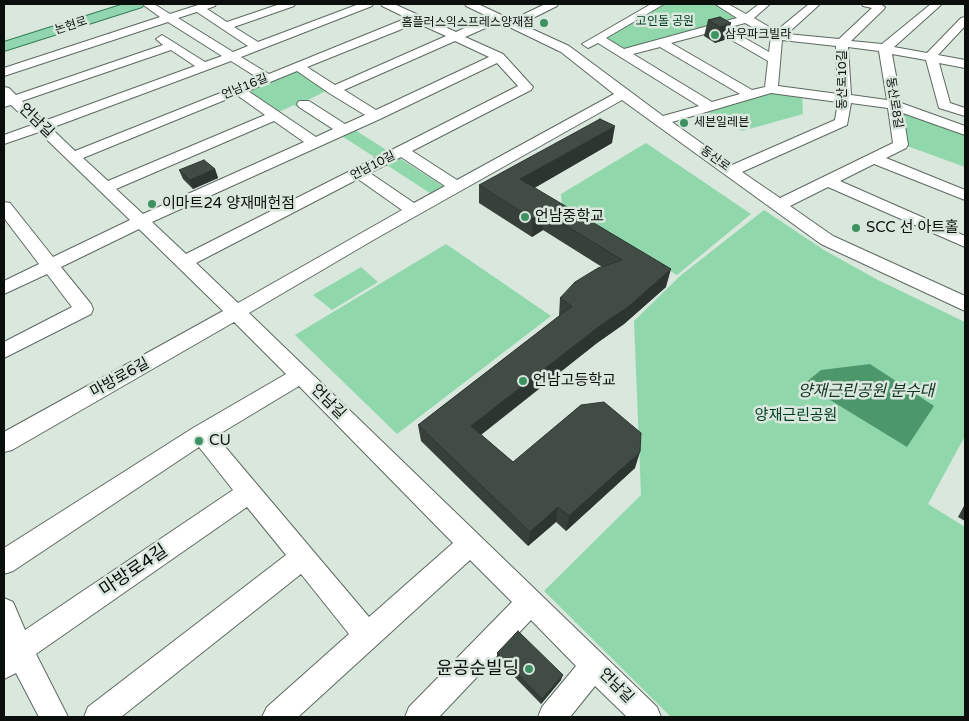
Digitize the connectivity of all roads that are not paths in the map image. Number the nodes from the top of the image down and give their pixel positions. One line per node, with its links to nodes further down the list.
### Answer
1 (114, 4): 30 (main road, 논현로)
2 (137, 4): 34 (main road, 논현로)
3 (147, 4): 19 (street)
4 (212, 4): 17 (street)
5 (290, 4): 25 (street)
6 (368, 4): 35 (street)
7 (386, 4): 20 (street)
8 (470, 4): 18 (street, 동산로)
9 (553, 4): 23 (street)
10 (659, 4): 29 (street)
11 (720, 4): 21 (street)
12 (766, 4): 21 (street)
13 (815, 4): 27 (street)
14 (867, 4): 32 (street, 동산로10길)
15 (921, 4): 16 (street)
16 (935, 5): 36 (street)
17 (198, 8): 19 (street); 25 (street)
18 (500, 17): 23 (street, 동산로); 28 (street)
19 (168, 18): 24 (street); 39 (street)
20 (418, 18): 28 (street); 44 (street, 언남16길)
21 (746, 19): 26 (street); 27 (street)
22 (965, 20): 40 (street)
23 (514, 23): 37 (street, 동산로)
24 (142, 26): 33 (street); 46 (street)
25 (225, 26): 35 (street)
26 (717, 27): 31 (street); 42 (street)
27 (777, 36): 32 (street); 42 (street)
28 (457, 37): 41 (street); 50 (street)
29 (599, 39): 37 (street); 38 (street)
30 (4, 40)
31 (662, 43): 38 (street); 52 (street)
32 (842, 43): 36 (street); 54 (street, 동산로10길)
33 (172, 46): 45 (street); 53 (street)
34 (4, 47)
35 (258, 47): 39 (street)
36 (885, 48): 40 (street); 56 (street, 동산로8길)
37 (571, 53): 51 (street, 동산로)
38 (623, 53): 57 (street)
39 (233, 56): 45 (street); 47 (street)
40 (931, 56): 43 (street); 58 (street)
41 (499, 57): 60 (street); 67 (street, 언남10길)
42 (775, 60): 48 (street)
43 (965, 64)
44 (297, 66): 47 (street, 언남16길); 50 (street)
45 (204, 67): 62 (street)
46 (4, 72)
47 (267, 78): 49 (street, 언남16길)
48 (770, 89): 52 (street); 54 (street)
49 (238, 90): 59 (street); 68 (street, 언남16길)
50 (334, 90): 60 (street)
51 (624, 94): 61 (street, 동산로); 73 (street, 마방로6길)
52 (751, 95): 57 (street)
53 (7, 98): 62 (street, 언남길)
54 (845, 99): 56 (street); 70 (street, 동산로10길)
55 (304, 104): 63 (street)
56 (894, 105): 64 (street); 69 (street, 동산로8길)
57 (711, 107): 61 (street)
58 (965, 112)
59 (274, 116): 66 (street); 74 (street)
60 (375, 116): 63 (street)
61 (661, 121): 70 (street, 동산로)
62 (40, 126): 65 (street); 68 (street, 언남길)
63 (344, 130): 66 (street)
64 (965, 131)
65 (4, 140)
66 (314, 143): 79 (street)
67 (402, 151): 71 (street, 언남10길); 73 (street)
68 (73, 156): 74 (street, 언남길)
69 (873, 158): 72 (street, 동산로8길); 75 (street)
70 (731, 171): 76 (street, 동산로)
71 (359, 173): 78 (street); 81 (street, 언남10길)
72 (827, 181): 76 (street, 동산로8길); 80 (street)
73 (456, 186): 78 (street, 마방로6길)
74 (106, 188): 79 (street, 언남길)
75 (965, 195)
76 (778, 205): 84 (street, 동산로)
77 (4, 207): 82 (street)
78 (414, 210): 85 (street, 마방로6길)
79 (141, 221): 81 (street, 언남길); 82 (street)
80 (965, 242)
81 (184, 262): 85 (street, 언남길)
82 (49, 266): 83 (street); 86 (street)
83 (4, 288)
84 (965, 304)
85 (236, 312): 87 (street, 언남길); 89 (street, 마방로6길)
86 (6, 344)
87 (300, 375): 88 (street); 91 (street, 언남길)
88 (201, 434): 90 (street); 93 (street)
89 (4, 443)
90 (249, 492): 92 (street); 97 (street, 마방로4길)
91 (471, 543): 94 (street, 언남길); 96 (street)
92 (303, 557): 96 (street); 100 (street)
93 (4, 562)
94 (530, 602): 98 (street, 언남길); 102 (street)
95 (4, 611): 97 (street)
96 (368, 636): 101 (street)
97 (12, 658): 99 (street)
98 (594, 665): 103 (street); 104 (street, 언남길)
99 (54, 717)
100 (98, 717)
101 (277, 717)
102 (419, 717)
103 (552, 717)
104 (647, 717)

